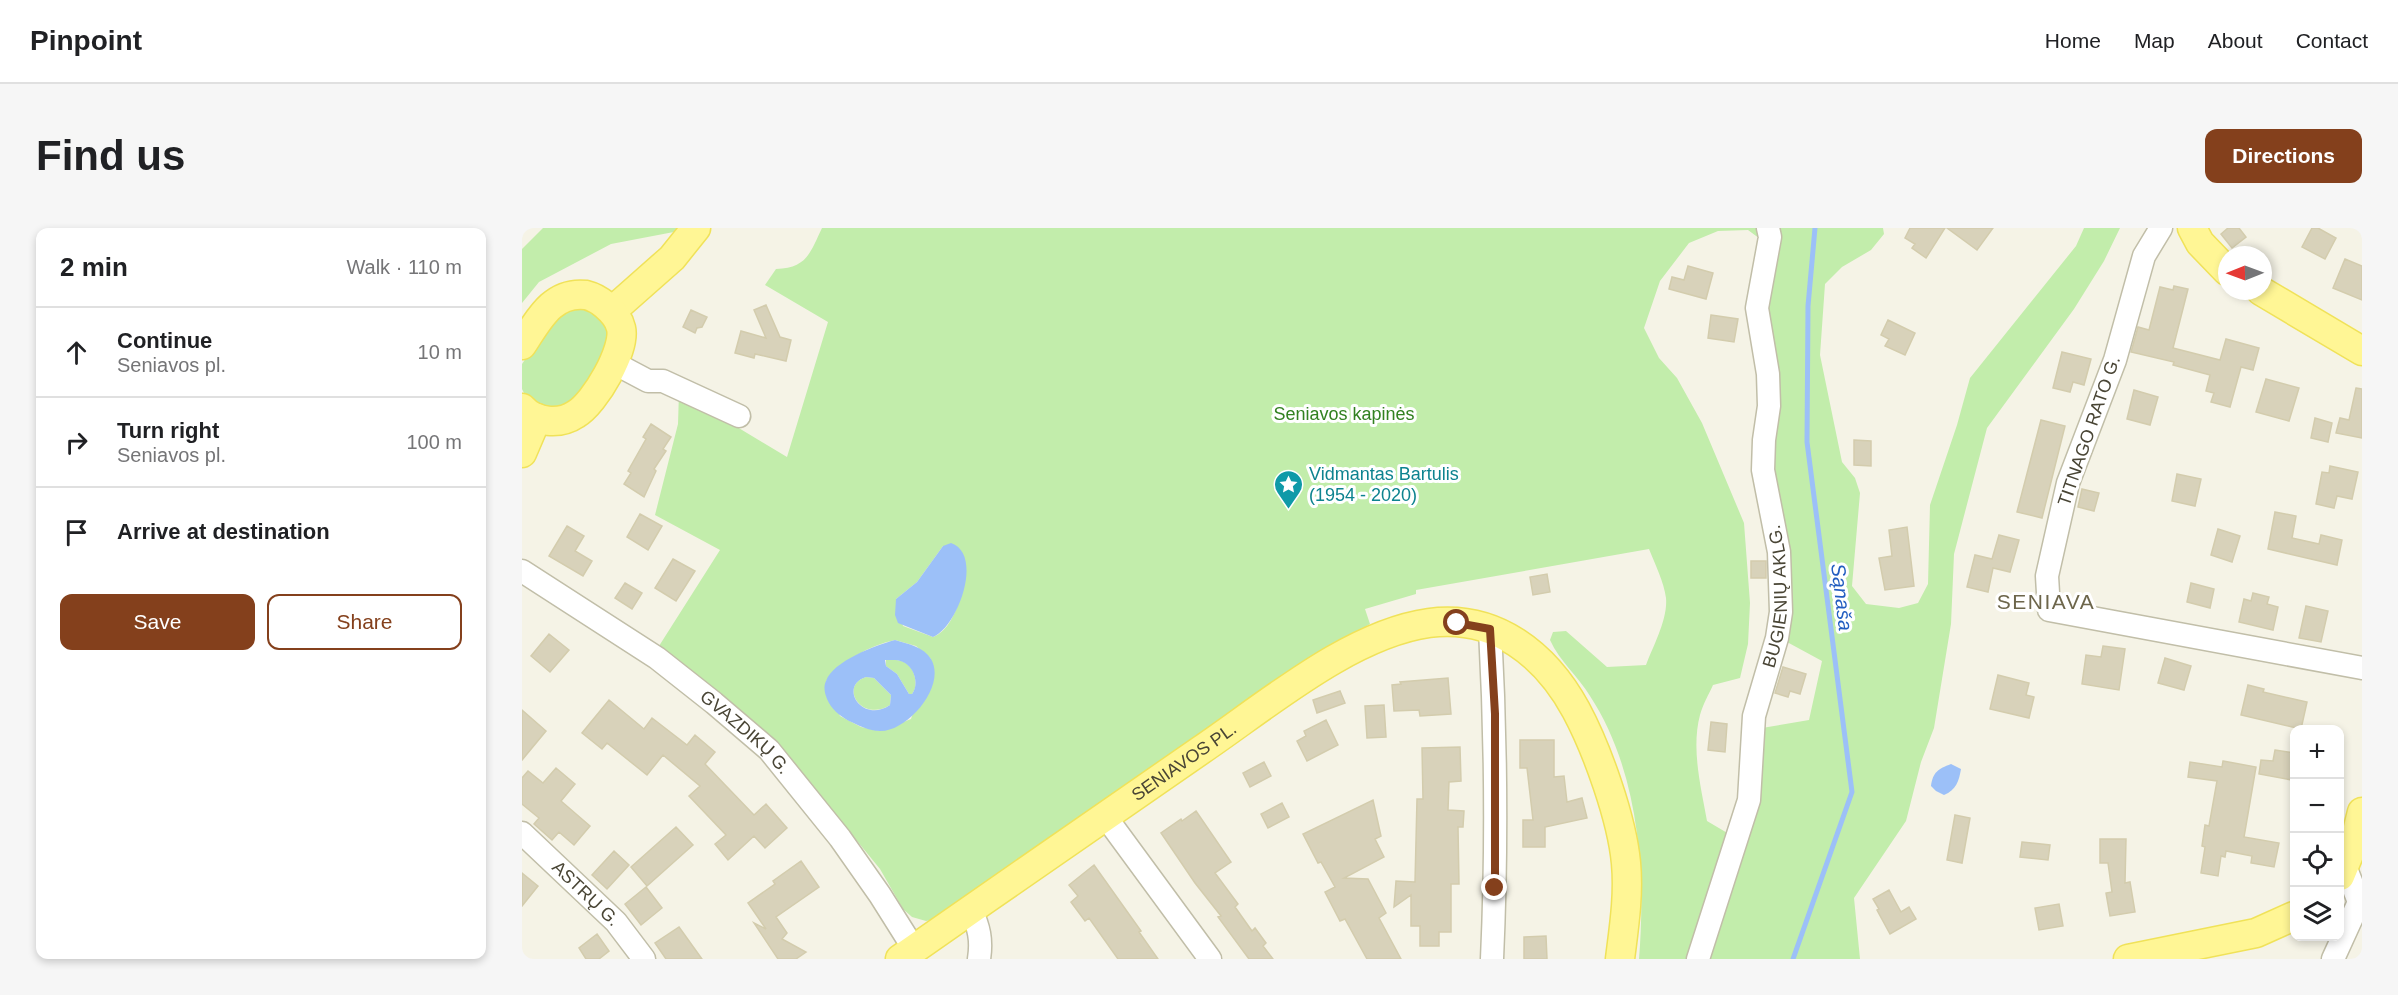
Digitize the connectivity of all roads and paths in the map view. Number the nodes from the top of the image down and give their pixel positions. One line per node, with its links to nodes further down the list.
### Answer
1 (696, 228): 7 (main road)
2 (1768, 228): 30 (street, BUGIENIŲ AKLG.)
3 (2161, 228): 16 (street, TITNAGO RATO G.)
4 (2192, 228): 5 (main road)
5 (2218, 262)
6 (2272, 298): 9 (main road)
7 (612, 311): 8 (main road); 10 (main road)
8 (522, 345)
9 (2362, 351)
10 (614, 363): 11 (main road); 12 (street)
11 (529, 413): 13 (main road)
12 (739, 416)
13 (522, 453)
14 (522, 571): 24 (street, GVAZDIKŲ G.)
15 (1490, 629): 18 (main road, SENIAVOS PL.); 28 (street); 29 (main road, SENIAVOS PL.)
16 (2362, 668)
17 (2362, 812): 20 (main road)
18 (1105, 816): 22 (main road, SENIAVOS PL.); 27 (street)
19 (522, 833): 25 (street, ASTRŲ G.)
20 (2344, 866)
21 (2344, 875): 32 (street)
22 (971, 910): 24 (main road, SENIAVOS PL.); 26 (street)
23 (2290, 918): 31 (main road)
24 (907, 954)
25 (644, 959)
26 (979, 959)
27 (1210, 959)
28 (1492, 959)
29 (1620, 959)
30 (1698, 959)
31 (2128, 959)
32 (2333, 959)

